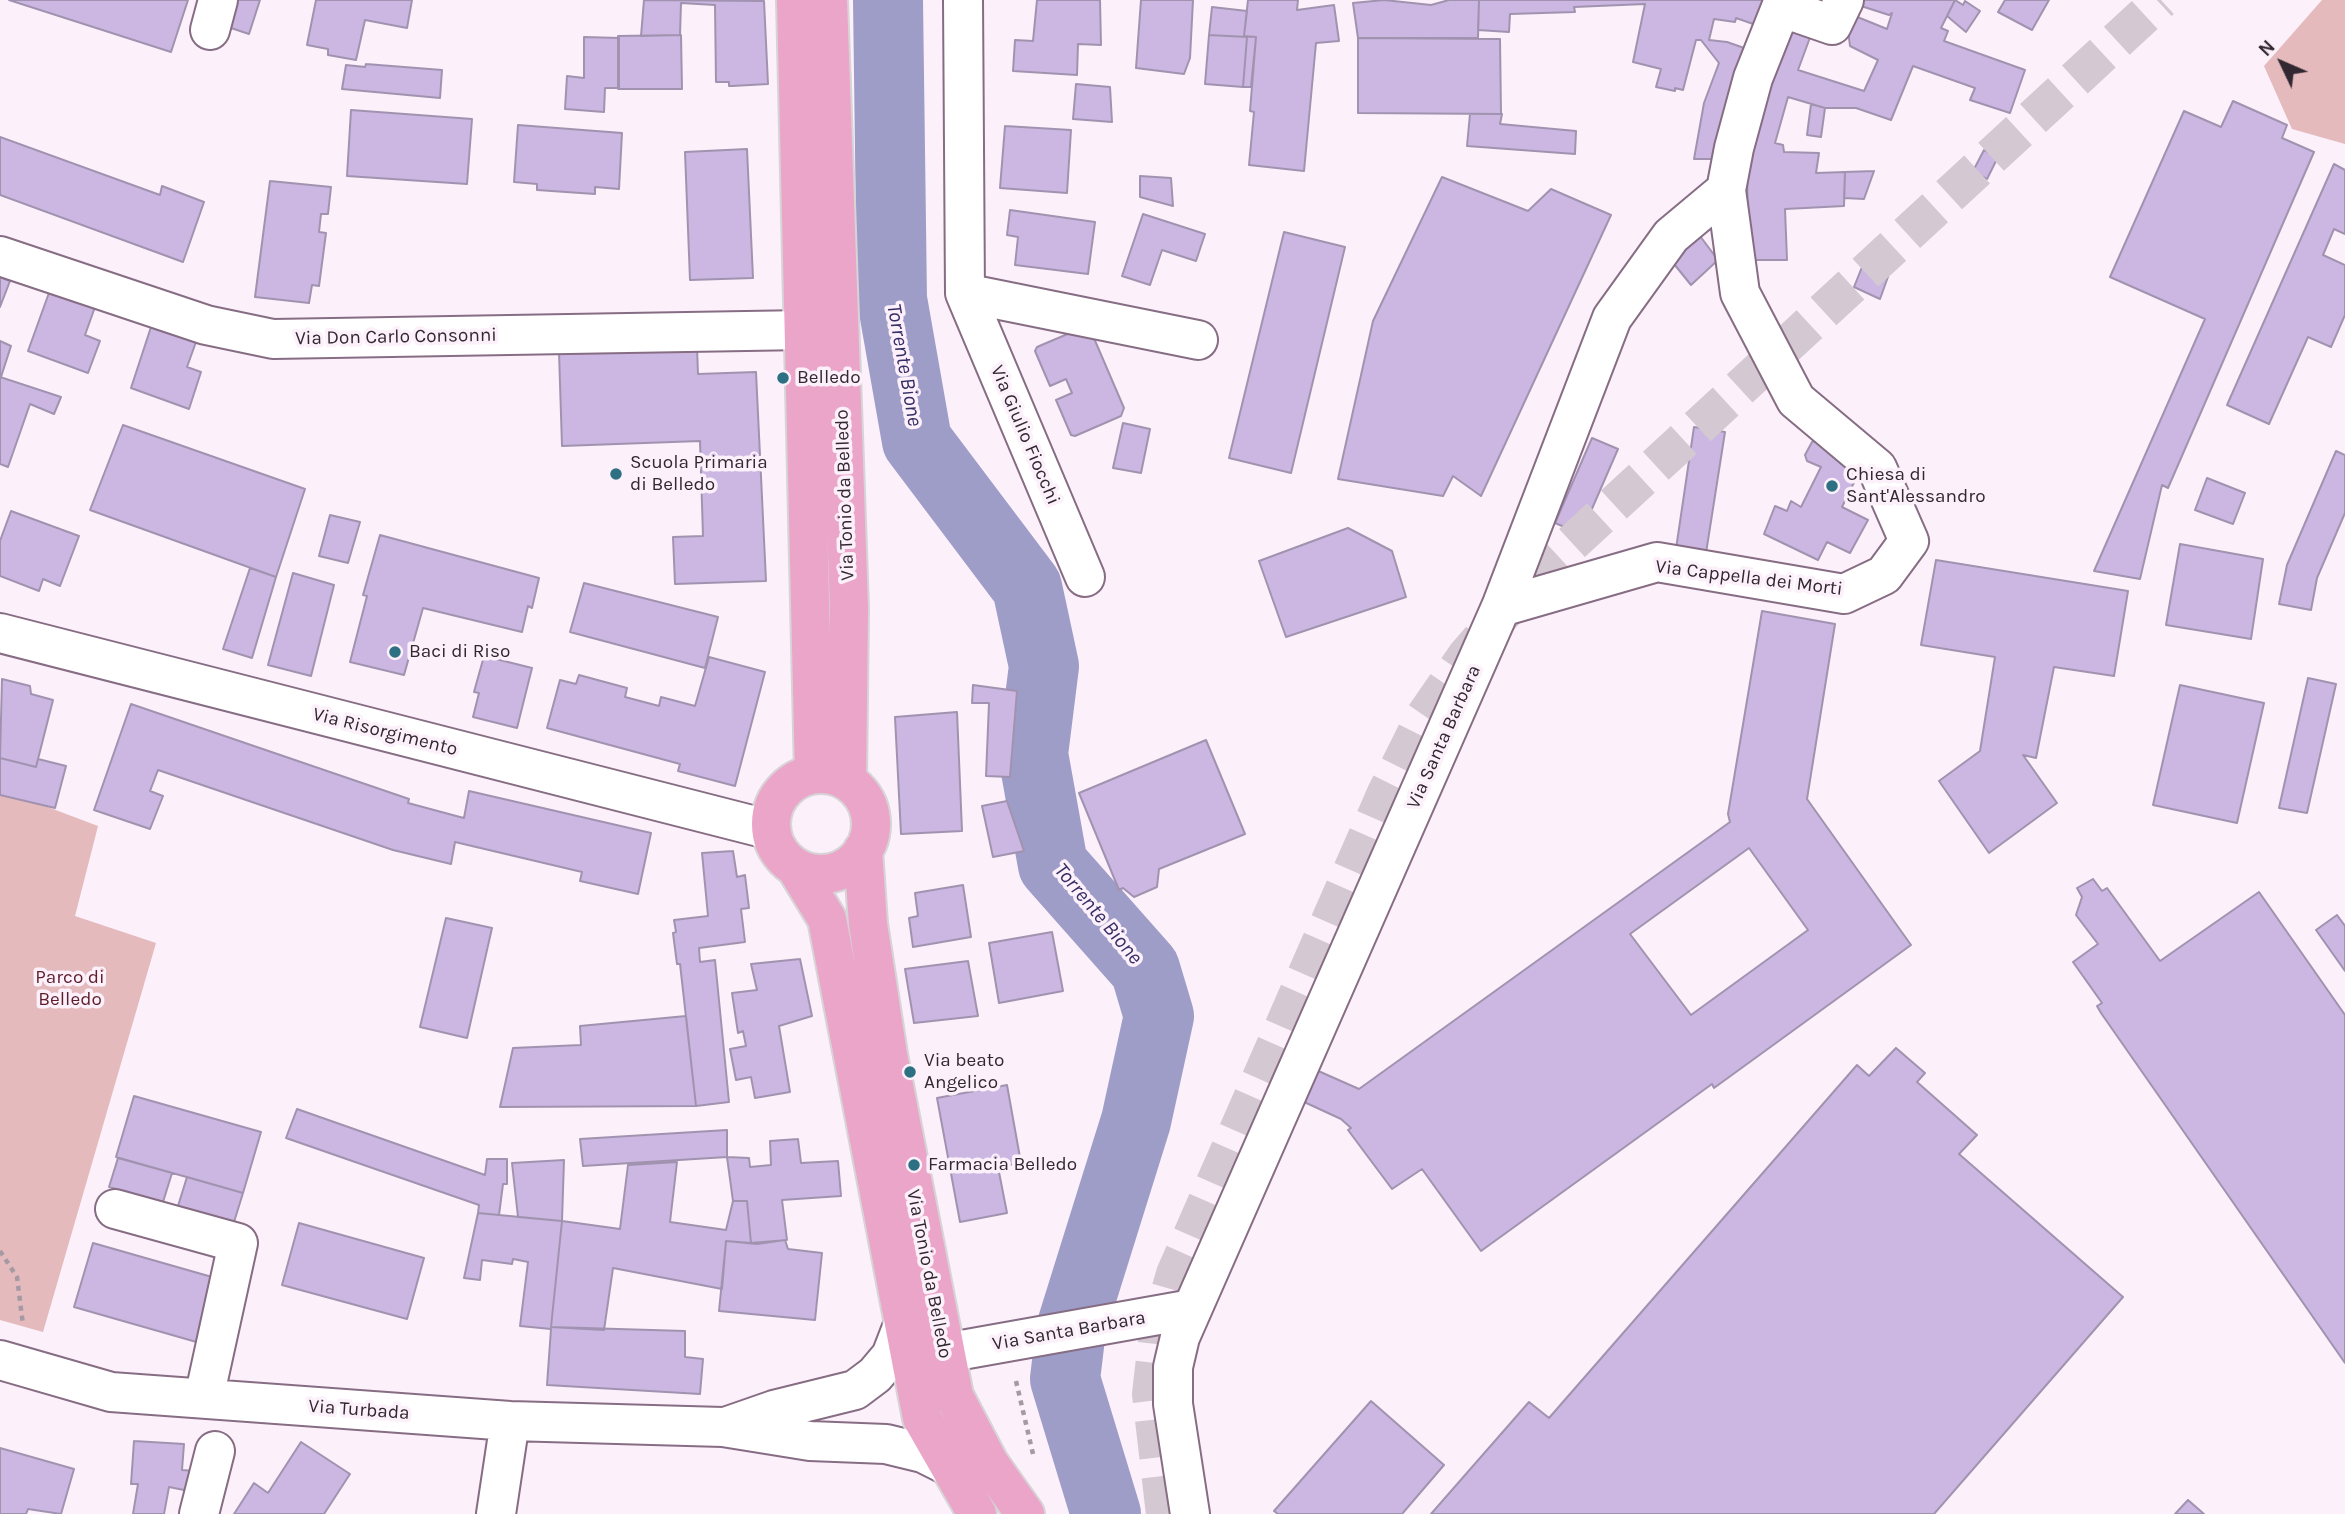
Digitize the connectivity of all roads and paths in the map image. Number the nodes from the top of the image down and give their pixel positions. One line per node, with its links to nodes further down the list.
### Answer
1 (796, 0): 9 (main road, Via Tonio da Belledo)
2 (828, 0): 14 (main road, Via Tonio da Belledo)
3 (963, 0): 8 (street, Via Giulio Fiocchi)
4 (1844, 0): 5 (street)
5 (1783, 4): 6 (street, Via Cappella dei Morti)
6 (1726, 190): 12 (street, Via Santa Barbara); 12 (street, Via Cappella dei Morti)
7 (0, 256): 9 (street, Via Don Carlo Consonni)
8 (965, 292): 10 (street); 11 (street, Via Giulio Fiocchi)
9 (805, 330): 14 (main road, Via Tonio da Belledo)
10 (1198, 340)
11 (1085, 577)
12 (1501, 607): 20 (street, Via Santa Barbara)
13 (0, 633): 15 (street, Via Risorgimento)
14 (831, 778): 15 (main road); 16 (main road)
15 (771, 830): 17 (main road)
16 (863, 850): 17 (main road); 23 (main road, Via Tonio da Belledo)
17 (796, 868): 21 (main road, Via Tonio da Belledo)
18 (115, 1209): 25 (street)
19 (0, 1251): 24 (path)
20 (1192, 1309): 22 (street, Via Santa Barbara); 35 (street, Via Santa Barbara)
21 (903, 1325): 27 (street, Via Turbada); 30 (main road, Via Tonio da Belledo)
22 (1023, 1339): 23 (street, Via Santa Barbara); 29 (path)
23 (945, 1353): 34 (main road, Via Tonio da Belledo)
24 (9, 1363): 25 (street, Via Turbada)
25 (204, 1398): 26 (street, Via Turbada)
26 (510, 1421): 27 (street, Via Turbada); 32 (street)
27 (723, 1427): 30 (street, Via Turbada)
28 (215, 1451): 31 (street)
29 (1033, 1456)
30 (949, 1466): 33 (main road, Via Tonio da Belledo)
31 (198, 1514)
32 (496, 1514)
33 (977, 1514)
34 (1025, 1514)
35 (1190, 1514)

